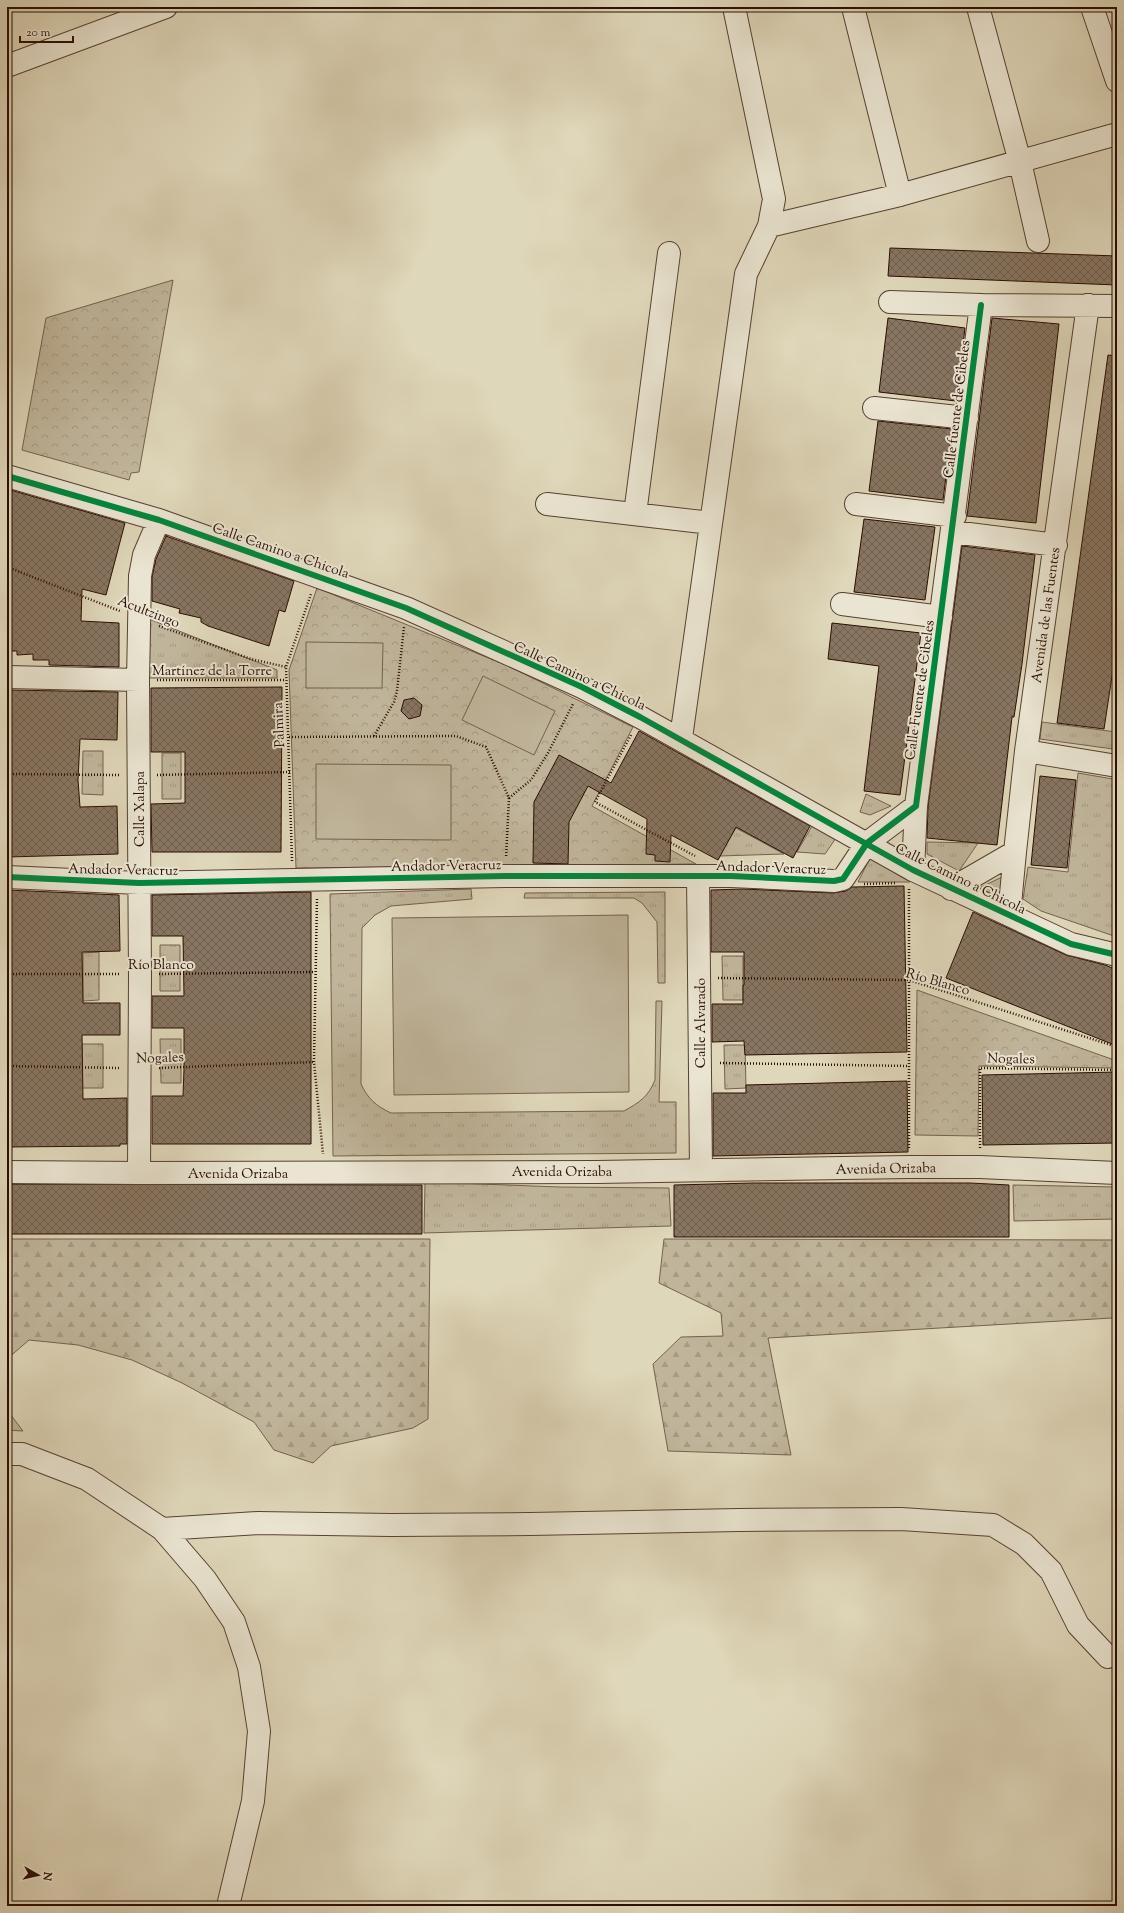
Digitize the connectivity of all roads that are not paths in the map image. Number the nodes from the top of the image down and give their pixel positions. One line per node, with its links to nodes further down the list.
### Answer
1 (166, 7): 6 (street)
2 (734, 7): 11 (street)
3 (853, 7): 10 (street)
4 (978, 7): 9 (street)
5 (1092, 7): 7 (street)
6 (7, 66)
7 (1117, 81)
8 (1117, 134): 9 (street)
9 (1020, 162): 10 (street); 12 (street)
10 (900, 195): 11 (street)
11 (769, 226): 25 (street)
12 (1038, 241)
13 (669, 253): 23 (street)
14 (890, 302): 15 (street)
15 (981, 305): 16 (street); 19 (street, Calle fuente de Cibeles)
16 (1088, 305): 17 (street); 27 (street, Avenida de las Fuentes)
17 (1117, 306)
18 (874, 408): 19 (street)
19 (966, 418): 26 (street, Calle fuente de Cibeles)
20 (7, 476): 24 (street, Calle Camino a Chicola)
21 (546, 504): 23 (street)
22 (856, 504): 26 (street)
23 (636, 514): 25 (street)
24 (159, 520): 31 (street, Calle Xalapa); 32 (street, Calle Camino a Chicola)
25 (711, 523): 32 (street)
26 (954, 524): 27 (street); 29 (street, Calle Fuente de Cibeles)
27 (1056, 545): 33 (street, Avenida de las Fuentes)
28 (842, 604): 29 (street)
29 (941, 618): 35 (street, Calle Fuente de Cibeles)
30 (7, 677): 31 (street)
31 (138, 680): 41 (street, Calle Xalapa)
32 (681, 738): 36 (street, Calle Camino a Chicola)
33 (1026, 752): 34 (street); 37 (street, Avenida de las Fuentes)
34 (1117, 766)
35 (916, 806): 36 (street); 39 (street, Calle Fuente de Cibeles)
36 (867, 843): 38 (street, Andador Veracruz); 39 (street, Calle Camino a Chicola)
37 (1015, 852): 42 (street); 43 (street, Avenida de las Fuentes)
38 (698, 867): 41 (street, Andador Veracruz); 45 (street, Calle Alvarado)
39 (914, 875): 42 (street, Calle Camino a Chicola)
40 (7, 878): 41 (street, Andador Veracruz)
41 (139, 883): 47 (street, Calle Xalapa)
42 (951, 889): 43 (street, Calle Camino a Chicola)
43 (1009, 915): 44 (street, Calle Camino a Chicola)
44 (1117, 955)
45 (701, 1170): 47 (street, Avenida Orizaba); 48 (street, Avenida Orizaba)
46 (7, 1172): 47 (street, Avenida Orizaba)
47 (139, 1173)
48 (1117, 1173)
49 (7, 1454): 50 (street)
50 (162, 1529): 51 (street); 52 (street)
51 (1108, 1658)
52 (228, 1906)

